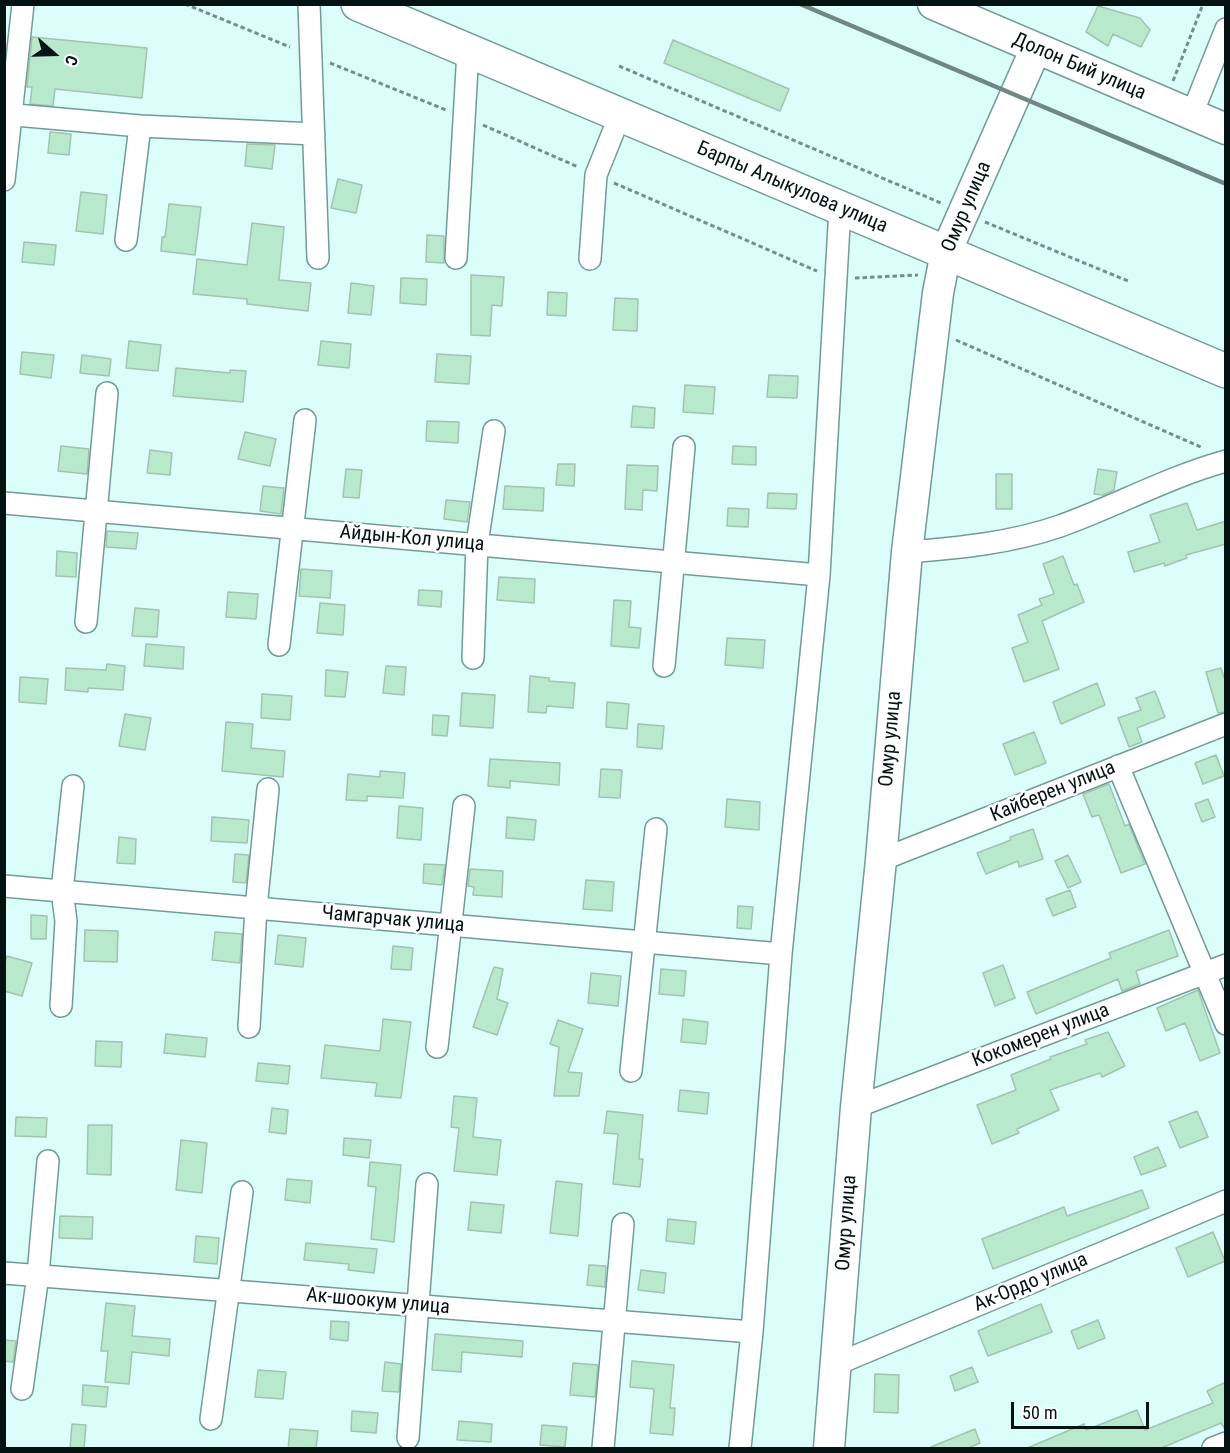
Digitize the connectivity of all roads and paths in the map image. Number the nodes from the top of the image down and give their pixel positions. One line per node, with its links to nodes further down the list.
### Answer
1 (23, 4): 13 (street)
2 (184, 4): 10 (path)
3 (309, 4): 10 (street)
4 (358, 4): 9 (main road, Барпы Алыкулова улица)
5 (933, 4): 8 (street, Долон Бий улица)
6 (1203, 4): 12 (path)
7 (1226, 29): 14 (street)
8 (1036, 48): 14 (street, Долон Бий улица); 23 (street, Омур улица)
9 (468, 51): 15 (main road, Барпы Алыкулова улица); 16 (street)
10 (311, 56): 16 (path); 19 (street)
11 (619, 66): 23 (path)
12 (1171, 86)
13 (7, 114): 17 (street); 21 (street)
14 (1192, 114): 18 (street, Долон Бий улица)
15 (620, 115): 20 (street); 22 (main road, Барпы Алыкулова улица)
16 (464, 117): 20 (path); 26 (street)
17 (140, 126): 19 (street); 24 (street)
18 (1226, 129)
19 (314, 134): 25 (street)
20 (596, 176): 27 (street); 29 (path)
21 (4, 180)
22 (840, 208): 28 (main road, Барпы Алыкулова улица); 29 (street)
23 (963, 213): 28 (street, Омур улица); 30 (path)
24 (126, 240)
25 (318, 258)
26 (456, 258)
27 (590, 259)
28 (943, 267): 29 (path); 32 (main road, Барпы Алыкулова улица); 43 (street, Омур улица)
29 (836, 279): 45 (street)
30 (1128, 281)
31 (950, 338): 37 (path)
32 (1226, 371)
33 (107, 393): 40 (street)
34 (305, 420): 41 (street)
35 (494, 431): 42 (street)
36 (684, 447): 44 (street)
37 (1204, 448)
38 (1226, 461): 43 (street)
39 (4, 503): 40 (street, Айдын-Кол улица)
40 (96, 511): 41 (street, Айдын-Кол улица); 46 (street)
41 (290, 528): 42 (street, Айдын-Кол улица); 47 (street)
42 (477, 544): 44 (street, Айдын-Кол улица); 48 (street)
43 (907, 552): 56 (street, Омур улица)
44 (673, 562): 45 (street, Айдын-Кол улица); 49 (street)
45 (819, 575): 62 (street)
46 (86, 622)
47 (279, 645)
48 (473, 658)
49 (664, 666)
50 (1226, 724): 51 (street, Кайберен улица)
51 (1118, 766): 56 (street, Кайберен улица); 64 (street)
52 (73, 786): 58 (street)
53 (268, 789): 59 (street)
54 (464, 806): 60 (street)
55 (656, 829): 61 (street)
56 (881, 860): 70 (street, Омур улица)
57 (4, 886): 58 (street, Чамгарчак улица)
58 (62, 891): 59 (street, Чамгарчак улица); 65 (street)
59 (256, 908): 60 (street, Чамгарчак улица); 67 (street)
60 (450, 925): 61 (street, Чамгарчак улица); 68 (street)
61 (644, 942): 62 (street, Чамгарчак улица); 69 (street)
62 (781, 954): 81 (street)
63 (1226, 965): 64 (street, Кокомерен улица)
64 (1204, 974): 66 (street); 70 (street, Кокомерен улица)
65 (61, 1006)
66 (1226, 1024)
67 (249, 1027)
68 (437, 1047)
69 (631, 1071)
70 (856, 1107): 82 (street, Омур улица)
71 (48, 1161): 77 (street)
72 (428, 1184): 79 (street)
73 (242, 1192): 78 (street)
74 (1226, 1201): 82 (street, Ак-Ордо улица)
75 (623, 1224): 80 (street)
76 (4, 1272): 77 (street, Ак-шоокум улица)
77 (38, 1275): 78 (street, Ак-шоокум улица); 83 (street)
78 (230, 1290): 79 (street, Ак-шоокум улица); 84 (street)
79 (418, 1306): 80 (street, Ак-шоокум улица); 85 (street)
80 (615, 1321): 81 (street, Ак-шоокум улица); 87 (street)
81 (752, 1332): 88 (street)
82 (837, 1364): 89 (street, Омур улица)
83 (22, 1389)
84 (211, 1419)
85 (408, 1438)
86 (1226, 1443): 90 (street)
87 (603, 1449)
88 (740, 1449)
89 (829, 1449)
90 (1213, 1449)

